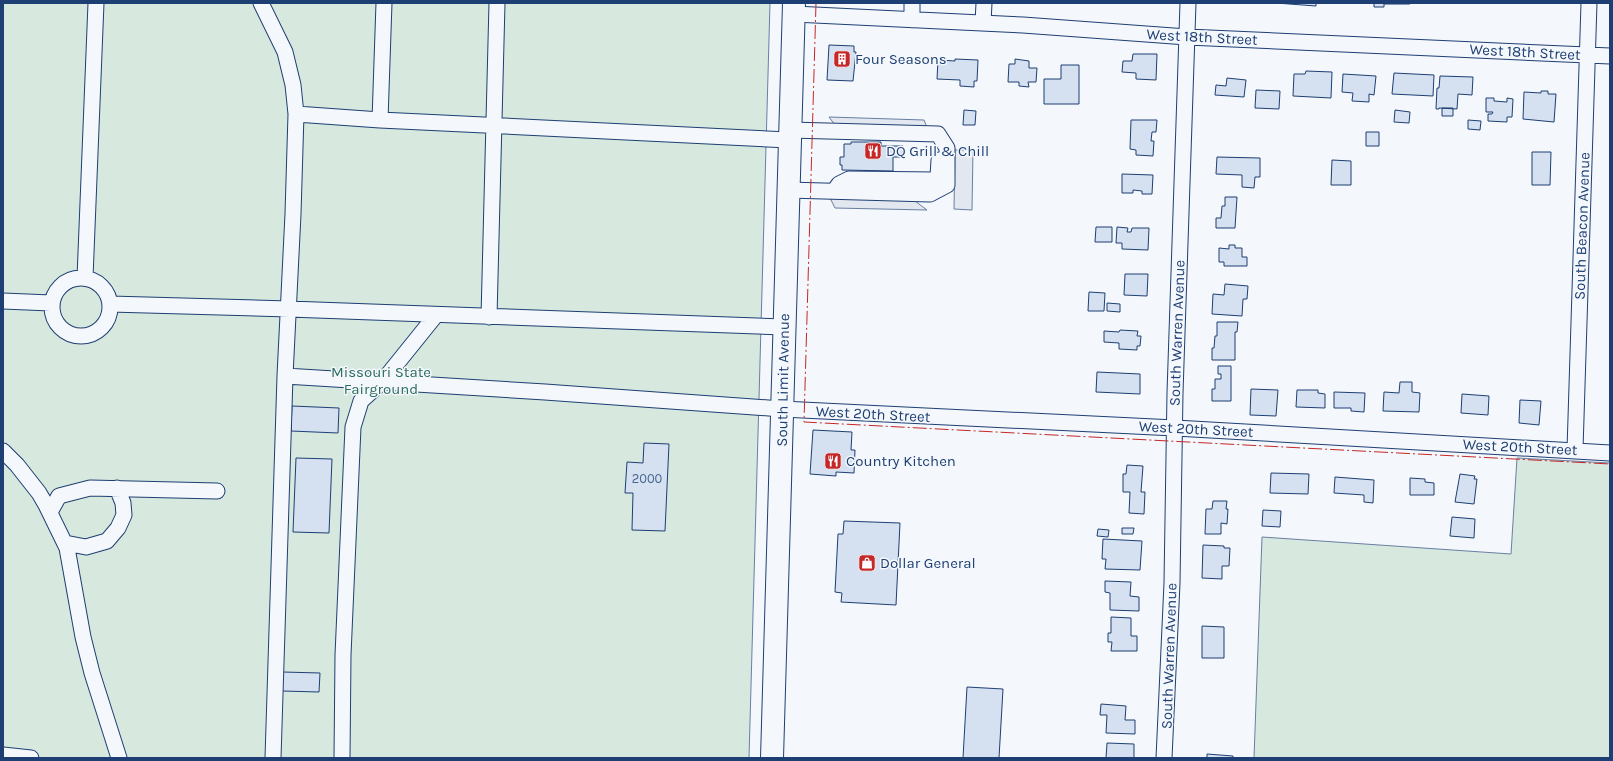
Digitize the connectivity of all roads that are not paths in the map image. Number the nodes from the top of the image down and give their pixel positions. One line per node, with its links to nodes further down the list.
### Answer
1 (96, 3): 20 (street)
2 (261, 3): 15 (street)
3 (384, 3): 16 (street)
4 (497, 3): 17 (street)
5 (912, 3): 10 (street)
6 (984, 3): 11 (street)
7 (1188, 3): 12 (street, South Warren Avenue)
8 (1589, 3): 13 (street, South Beacon Avenue)
9 (794, 8): 10 (street, West 18th Street); 18 (highway, South Limit Avenue)
10 (912, 20): 11 (street, West 18th Street)
11 (983, 23): 12 (street, West 18th Street)
12 (1187, 37): 13 (street, West 18th Street); 31 (street, South Warren Avenue)
13 (1587, 55): 14 (street, West 18th Street); 32 (street, South Beacon Avenue)
14 (1610, 56)
15 (296, 114): 16 (street); 24 (street)
16 (380, 120): 17 (street)
17 (493, 126): 18 (street); 26 (street)
18 (790, 135): 19 (highway, South Limit Avenue); 19 (street)
19 (788, 190): 27 (highway, South Limit Avenue)
20 (85, 278): 22 (street); 23 (street)
21 (3, 301): 22 (street)
22 (51, 303): 23 (street)
23 (110, 304): 24 (street)
24 (289, 309): 25 (street); 28 (street)
25 (436, 315): 26 (street); 29 (street)
26 (489, 317): 27 (street)
27 (784, 328): 30 (highway, South Limit Avenue)
28 (284, 376): 29 (street, West 20th Street); 42 (street)
29 (382, 382): 30 (street, West 20th Street); 43 (street)
30 (782, 409): 31 (street, West 20th Street); 44 (highway, South Limit Avenue)
31 (1174, 428): 32 (street, West 20th Street); 45 (street, South Warren Avenue)
32 (1575, 450): 34 (street, West 20th Street)
33 (3, 451): 37 (street)
34 (1610, 452)
35 (117, 488): 36 (street); 37 (street); 38 (street)
36 (218, 491)
37 (50, 512): 38 (street)
38 (65, 543): 41 (street)
39 (3, 755): 40 (street)
40 (32, 758)
41 (119, 758)
42 (273, 758)
43 (342, 758)
44 (772, 758)
45 (1164, 758)

